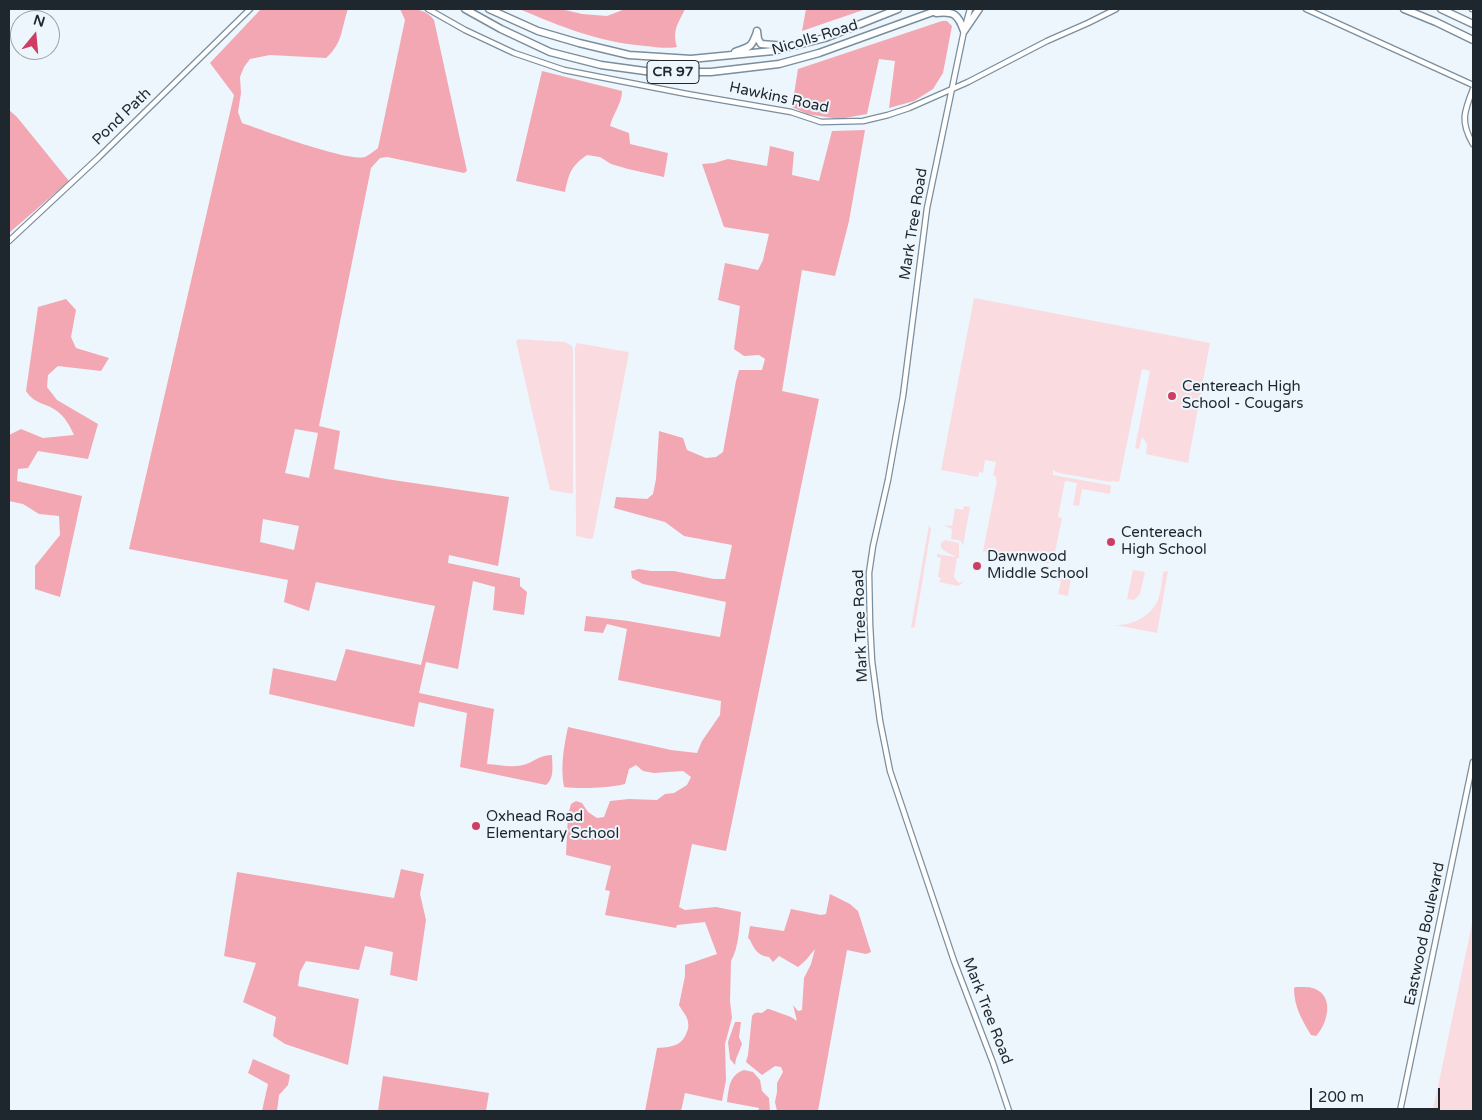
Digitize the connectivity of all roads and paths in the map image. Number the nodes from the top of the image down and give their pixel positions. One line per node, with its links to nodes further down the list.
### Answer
1 (250, 9): 23 (street, Pond Path)
2 (428, 9): 21 (street, Hawkins Road)
3 (465, 9): 13 (highway, Nicolls Road / CR 97)
4 (490, 9): 18 (highway, Nicolls Road / CR 97)
5 (898, 9): 17 (highway, Nicolls Road / CR 97)
6 (941, 9): 13 (highway, Nicolls Road / CR 97)
7 (970, 9): 15 (street, Mark Tree Road)
8 (979, 9): 15 (highway)
9 (1116, 9): 21 (street, Hawkins Road)
10 (1306, 9): 19 (street)
11 (1404, 9): 16 (highway)
12 (1441, 9): 14 (highway)
13 (927, 14): 15 (highway)
14 (1473, 24)
15 (964, 31): 21 (street, Mark Tree Road)
16 (1473, 40)
17 (792, 46): 18 (highway, Nicolls Road / CR 97); 18 (highway)
18 (726, 56)
19 (1473, 85)
20 (1473, 89): 22 (street)
21 (951, 90): 25 (street, Mark Tree Road)
22 (1473, 144)
23 (9, 241)
24 (1473, 762): 26 (street, Eastwood Boulevard)
25 (1009, 1111)
26 (1400, 1111)

